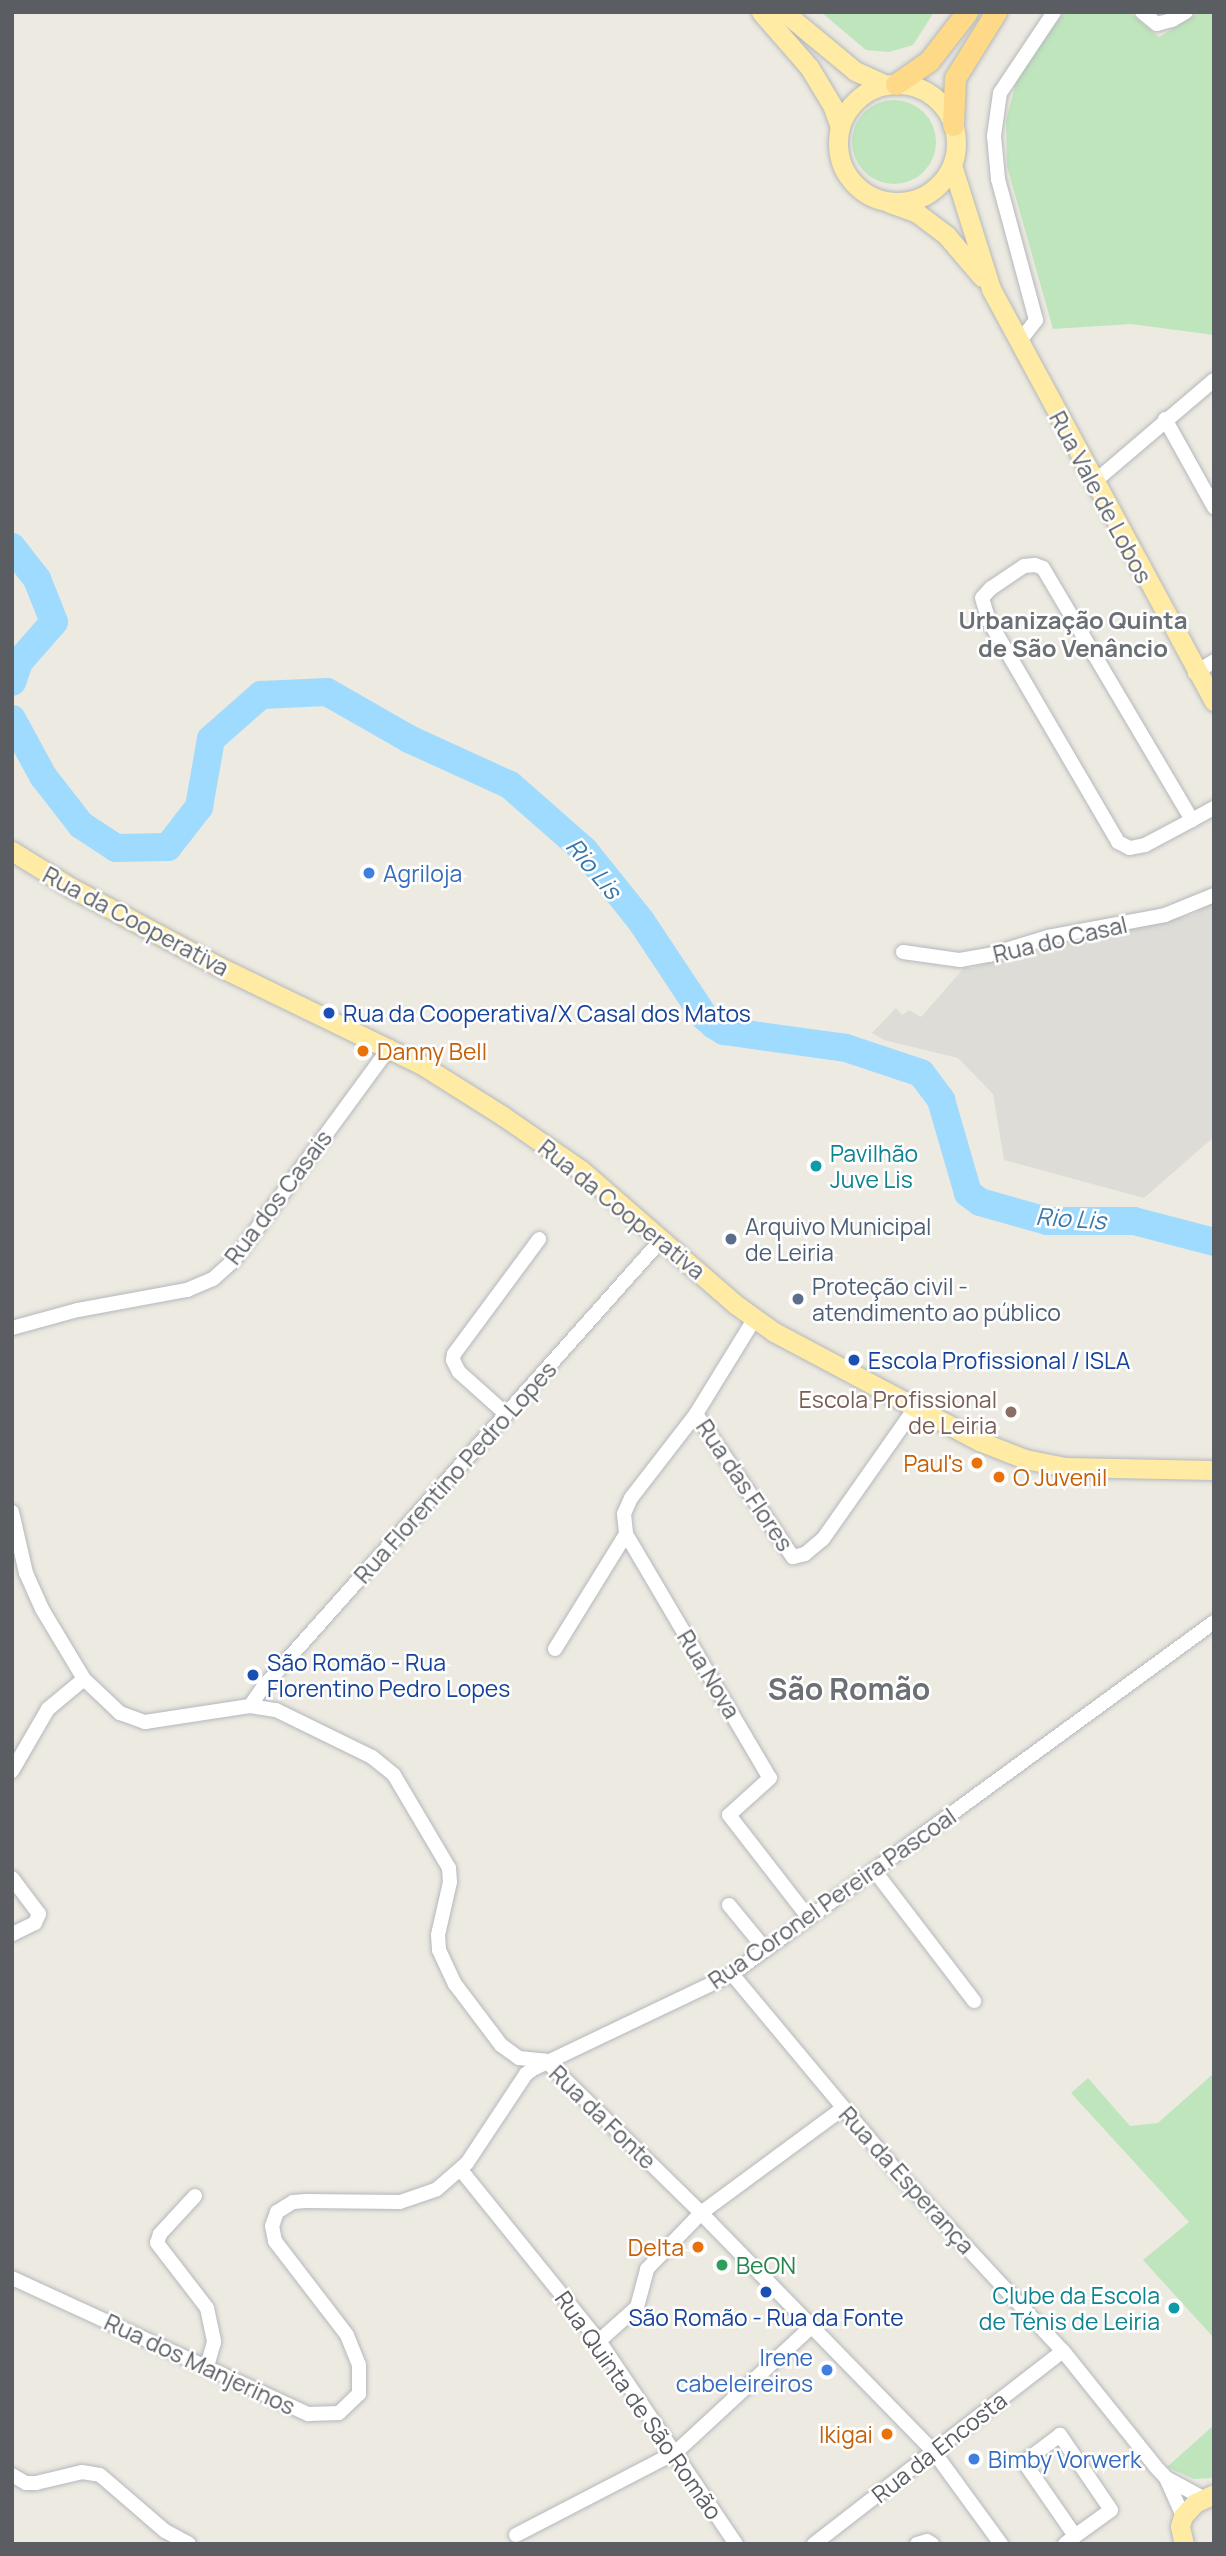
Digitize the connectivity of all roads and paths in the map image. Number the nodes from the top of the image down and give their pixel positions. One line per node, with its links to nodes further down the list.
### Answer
1 (761, 12): 10 (main road)
2 (785, 12): 8 (main road)
3 (967, 12): 8 (highway)
4 (996, 12): 9 (highway)
5 (1054, 12): 14 (street)
6 (1142, 12): 7 (street)
7 (1186, 12)
8 (891, 85): 9 (main road); 10 (main road)
9 (953, 125): 11 (main road)
10 (840, 127): 12 (main road)
11 (952, 165): 12 (main road); 13 (main road)
12 (886, 201): 13 (main road)
13 (992, 289): 14 (main road, Rua Vale de Lobos)
14 (1019, 342): 17 (main road, Rua Vale de Lobos)
15 (1214, 380): 16 (street)
16 (1166, 419): 17 (street); 18 (street)
17 (1093, 483): 20 (main road, Rua Vale de Lobos)
18 (1214, 507)
19 (1214, 661): 20 (street)
20 (1195, 673): 21 (main road, Rua Vale de Lobos)
21 (1214, 702)
22 (1214, 808): 23 (street)
23 (1192, 820): 23 (street)
24 (12, 851): 27 (main road, Rua da Cooperativa)
25 (1214, 895): 26 (street, Rua do Casal)
26 (903, 952)
27 (390, 1047): 29 (main road, Rua da Cooperativa); 31 (street, Rua dos Casais)
28 (539, 1239): 33 (street)
29 (663, 1239): 30 (main road, Rua da Cooperativa); 33 (street, Rua Florentino Pedro Lopes)
30 (755, 1318): 32 (main road, Rua da Cooperativa); 34 (street, Rua das Flores)
31 (12, 1328)
32 (915, 1408): 34 (street, Rua das Flores); 35 (main road, Rua da Cooperativa)
33 (506, 1414): 41 (street, Rua Florentino Pedro Lopes)
34 (696, 1414): 37 (street)
35 (1214, 1470)
36 (12, 1512): 40 (street, Rua da Fonte)
37 (626, 1534): 39 (street); 46 (street, Rua Nova)
38 (1214, 1622): 43 (street, Rua Coronel Pereira Pascoal)
39 (555, 1649)
40 (84, 1679): 41 (street, Rua da Fonte); 42 (street)
41 (250, 1706): 51 (street, Rua da Fonte)
42 (12, 1771)
43 (874, 1870): 46 (street, Rua Coronel Pereira Pascoal); 50 (street)
44 (12, 1878): 47 (street)
45 (729, 1905): 48 (street)
46 (809, 1917): 48 (street, Rua Coronel Pereira Pascoal)
47 (12, 1934)
48 (766, 1950): 49 (street, Rua Coronel Pereira Pascoal)
49 (733, 1975): 51 (street, Rua Coronel Pereira Pascoal); 52 (street, Rua da Esperança)
50 (974, 2001)
51 (546, 2061): 53 (street, Rua Coronel Pereira Pascoal); 55 (street, Rua da Fonte)
52 (842, 2109): 55 (street); 59 (street, Rua da Esperança)
53 (461, 2170): 58 (street, Rua Quinta de São Romão); 60 (street, Rua dos Manjerinos)
54 (195, 2196): 60 (street)
55 (701, 2213): 57 (street, Rua da Fonte); 58 (street)
56 (12, 2278): 60 (street, Rua dos Manjerinos)
57 (812, 2326): 61 (street); 62 (street, Rua da Fonte)
58 (599, 2341): 61 (street, Rua Quinta de São Romão)
59 (1063, 2351): 62 (street, Rua da Encosta); 64 (street, Rua da Esperança)
60 (207, 2366)
61 (676, 2452): 68 (street); 72 (street, Rua Quinta de São Romão)
62 (934, 2452): 73 (street, Rua da Encosta); 76 (street, Rua da Fonte)
63 (12, 2476): 67 (street)
64 (1166, 2478): 65 (street, Rua da Esperança); 66 (street, Rua da Esperança)
65 (1208, 2496): 66 (main road)
66 (1183, 2516): 77 (main road)
67 (165, 2532): 70 (street); 71 (street)
68 (516, 2535)
69 (1070, 2540): 69 (street)
70 (156, 2544)
71 (188, 2544)
72 (736, 2544)
73 (814, 2544)
74 (917, 2544): 75 (street)
75 (932, 2544)
76 (1000, 2544)
77 (1184, 2544)

